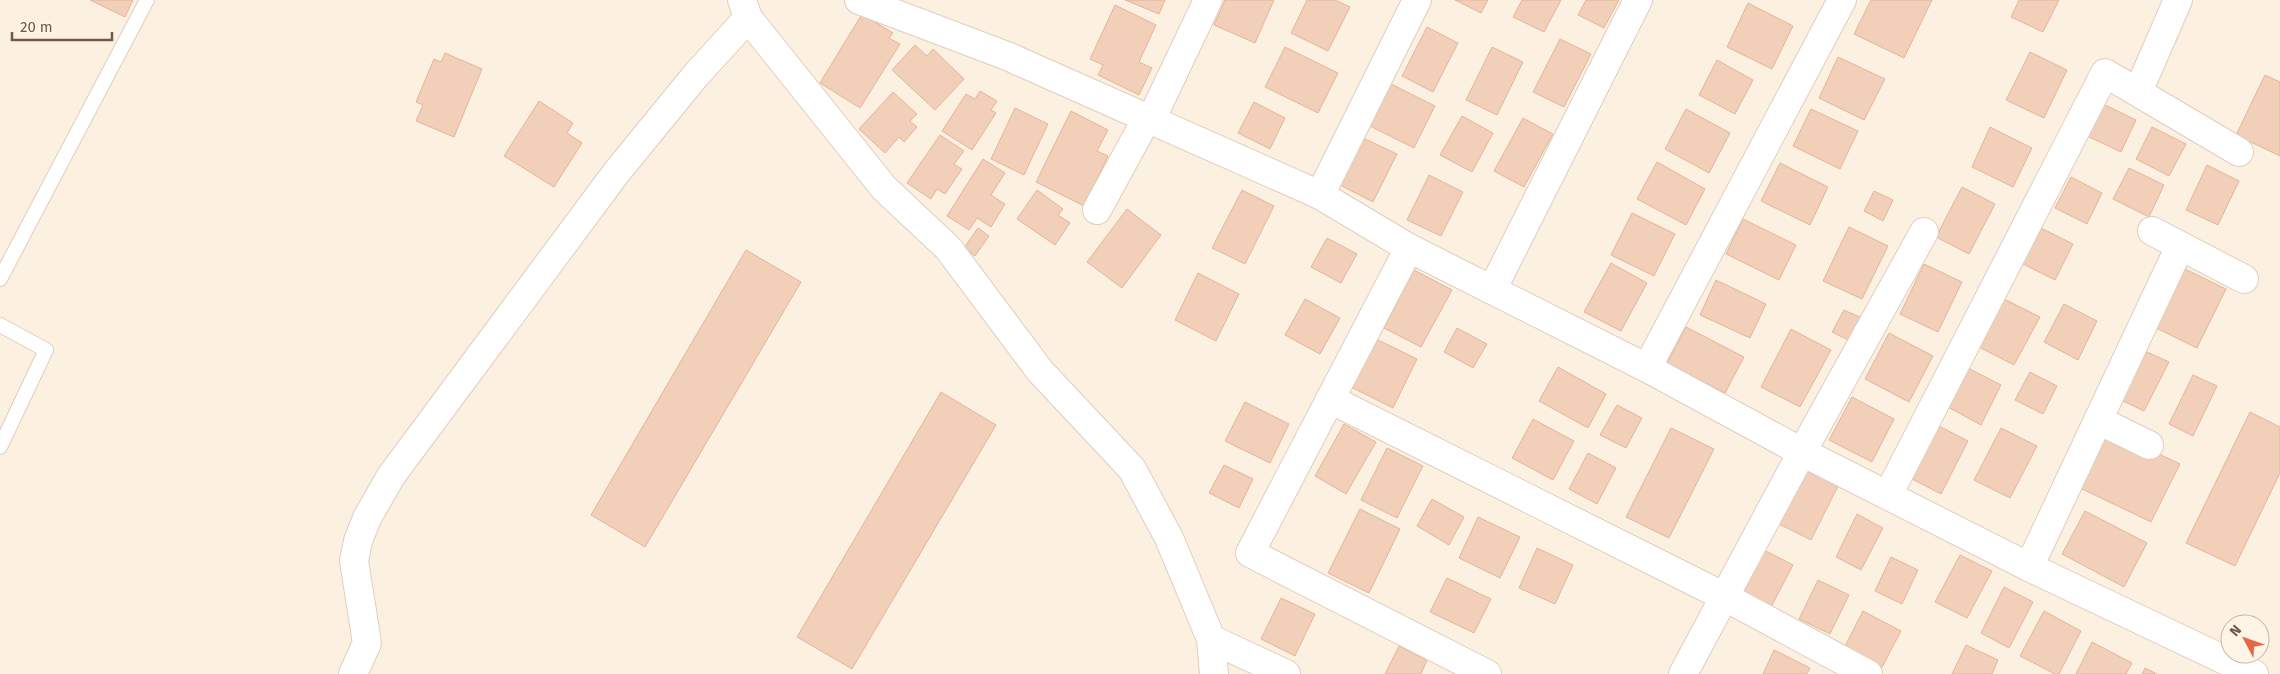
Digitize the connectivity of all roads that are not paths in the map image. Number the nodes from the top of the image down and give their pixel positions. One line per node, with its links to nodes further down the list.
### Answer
1 (147, 0): 18 (lane)
2 (859, 0): 10 (street)
3 (1208, 0): 10 (street)
4 (1417, 0): 12 (street)
5 (1638, 0): 20 (street)
6 (1842, 0): 22 (street)
7 (2178, 0): 9 (street)
8 (745, 9): 31 (street); 33 (street)
9 (2138, 92): 11 (street); 28 (street)
10 (1149, 119): 12 (street); 13 (street)
11 (2239, 152)
12 (1320, 195): 17 (street)
13 (1097, 210)
14 (2152, 231): 16 (street)
15 (1924, 232): 27 (street)
16 (2180, 246): 19 (street); 24 (street)
17 (1409, 248): 20 (street); 23 (street)
18 (0, 279)
19 (2244, 279)
20 (1492, 290): 22 (street)
21 (0, 325): 26 (lane)
22 (1647, 368): 27 (street)
23 (1330, 399): 30 (street); 36 (street)
24 (2098, 420): 25 (street); 29 (street)
25 (2149, 445)
26 (0, 447)
27 (1802, 452): 28 (street); 30 (street)
28 (1888, 495): 29 (street)
29 (2029, 567): 32 (street)
30 (1724, 597): 37 (street); 38 (street)
31 (1211, 639): 34 (street); 35 (street)
32 (2238, 671)
33 (353, 674)
34 (1214, 674)
35 (1286, 674)
36 (1487, 674)
37 (1683, 674)
38 (1868, 674)

